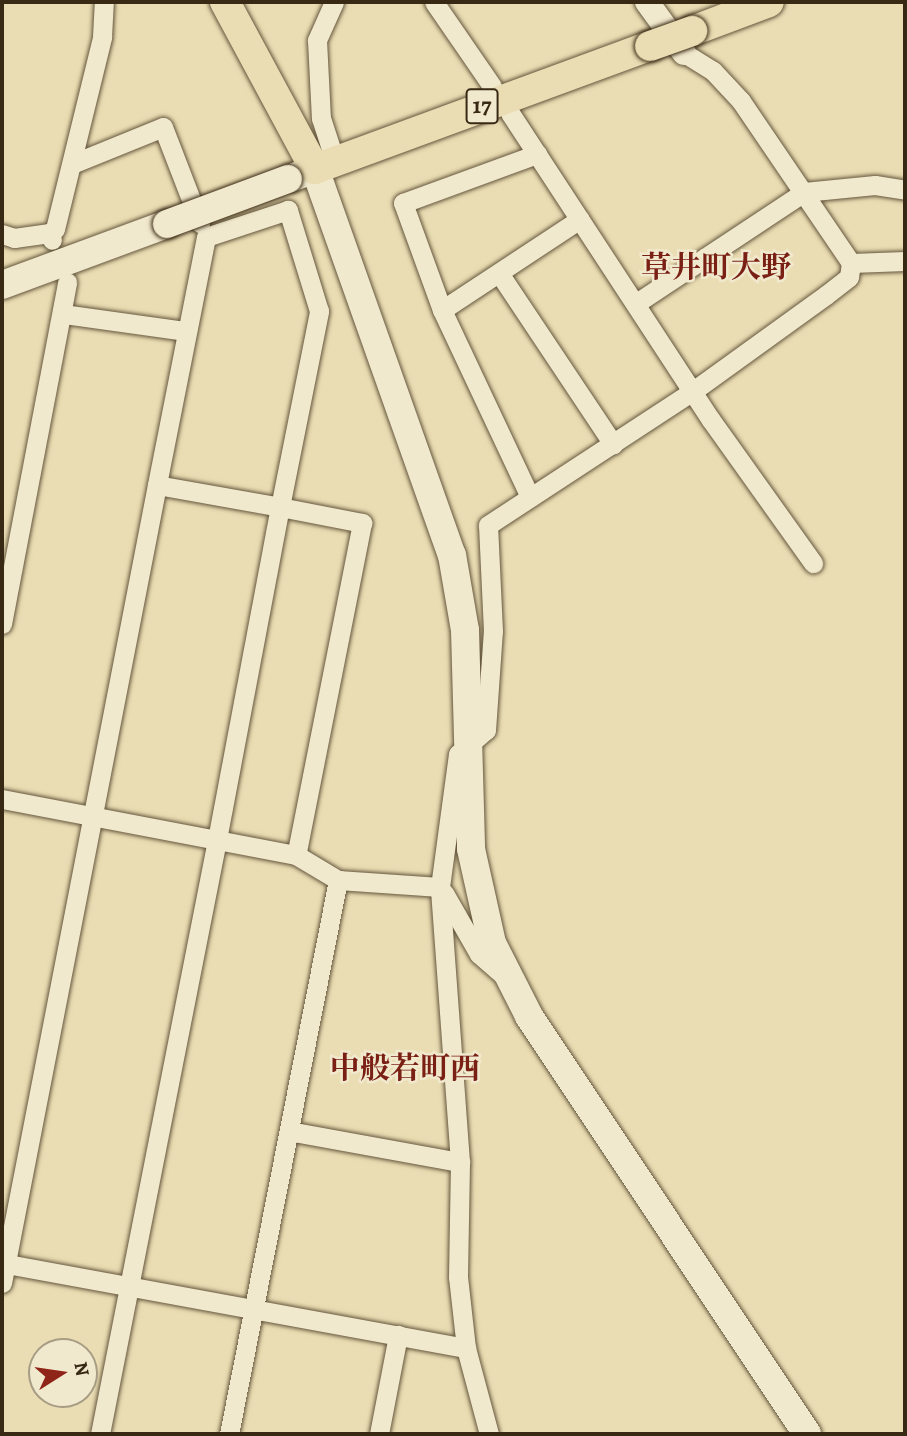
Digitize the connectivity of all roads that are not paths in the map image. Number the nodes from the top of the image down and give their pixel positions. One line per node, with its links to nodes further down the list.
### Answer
1 (104, 2): 11 (street)
2 (334, 2): 12 (street)
3 (433, 2): 8 (street)
4 (649, 2): 7 (street)
5 (769, 2): 7 (main road, 17)
6 (225, 6): 12 (main road)
7 (688, 42): 12 (main road, 17, bridge); 14 (street)
8 (492, 86)
9 (510, 113): 10 (street)
10 (537, 154): 15 (street); 24 (street)
11 (72, 164): 16 (street); 17 (street)
12 (313, 170): 22 (main road, bridge); 34 (main road)
13 (905, 190): 14 (street)
14 (804, 192): 19 (street); 23 (street)
15 (580, 219): 20 (street); 23 (street)
16 (2, 234)
17 (206, 237): 26 (street); 31 (street)
18 (905, 261): 19 (street)
19 (851, 263): 27 (street)
20 (499, 273): 24 (street); 28 (street)
21 (67, 282): 25 (street)
22 (2, 285)
23 (638, 302): 27 (street)
24 (442, 310): 30 (street)
25 (63, 314): 26 (street); 33 (street)
26 (186, 331): 29 (street)
27 (693, 391): 28 (street); 32 (street)
28 (613, 444): 30 (street)
29 (157, 485): 31 (street); 36 (street)
30 (530, 497): 34 (street)
31 (280, 507): 37 (street); 38 (street)
32 (813, 563)
33 (2, 624)
34 (470, 748): 40 (street); 41 (main road)
35 (2, 799): 36 (street)
36 (93, 816): 37 (street); 44 (street)
37 (217, 840): 38 (street); 45 (street)
38 (296, 855): 39 (street)
39 (338, 880): 40 (street); 42 (street)
40 (440, 887): 41 (street); 43 (street)
41 (509, 981): 53 (main road)
42 (289, 1131): 43 (street); 46 (street)
43 (460, 1162): 48 (street)
44 (3, 1270): 45 (street)
45 (129, 1287): 46 (street); 49 (street)
46 (253, 1311): 47 (street); 50 (street)
47 (398, 1335): 48 (street); 51 (street)
48 (466, 1348): 52 (street)
49 (100, 1434)
50 (229, 1434)
51 (379, 1434)
52 (489, 1434)
53 (807, 1434)

